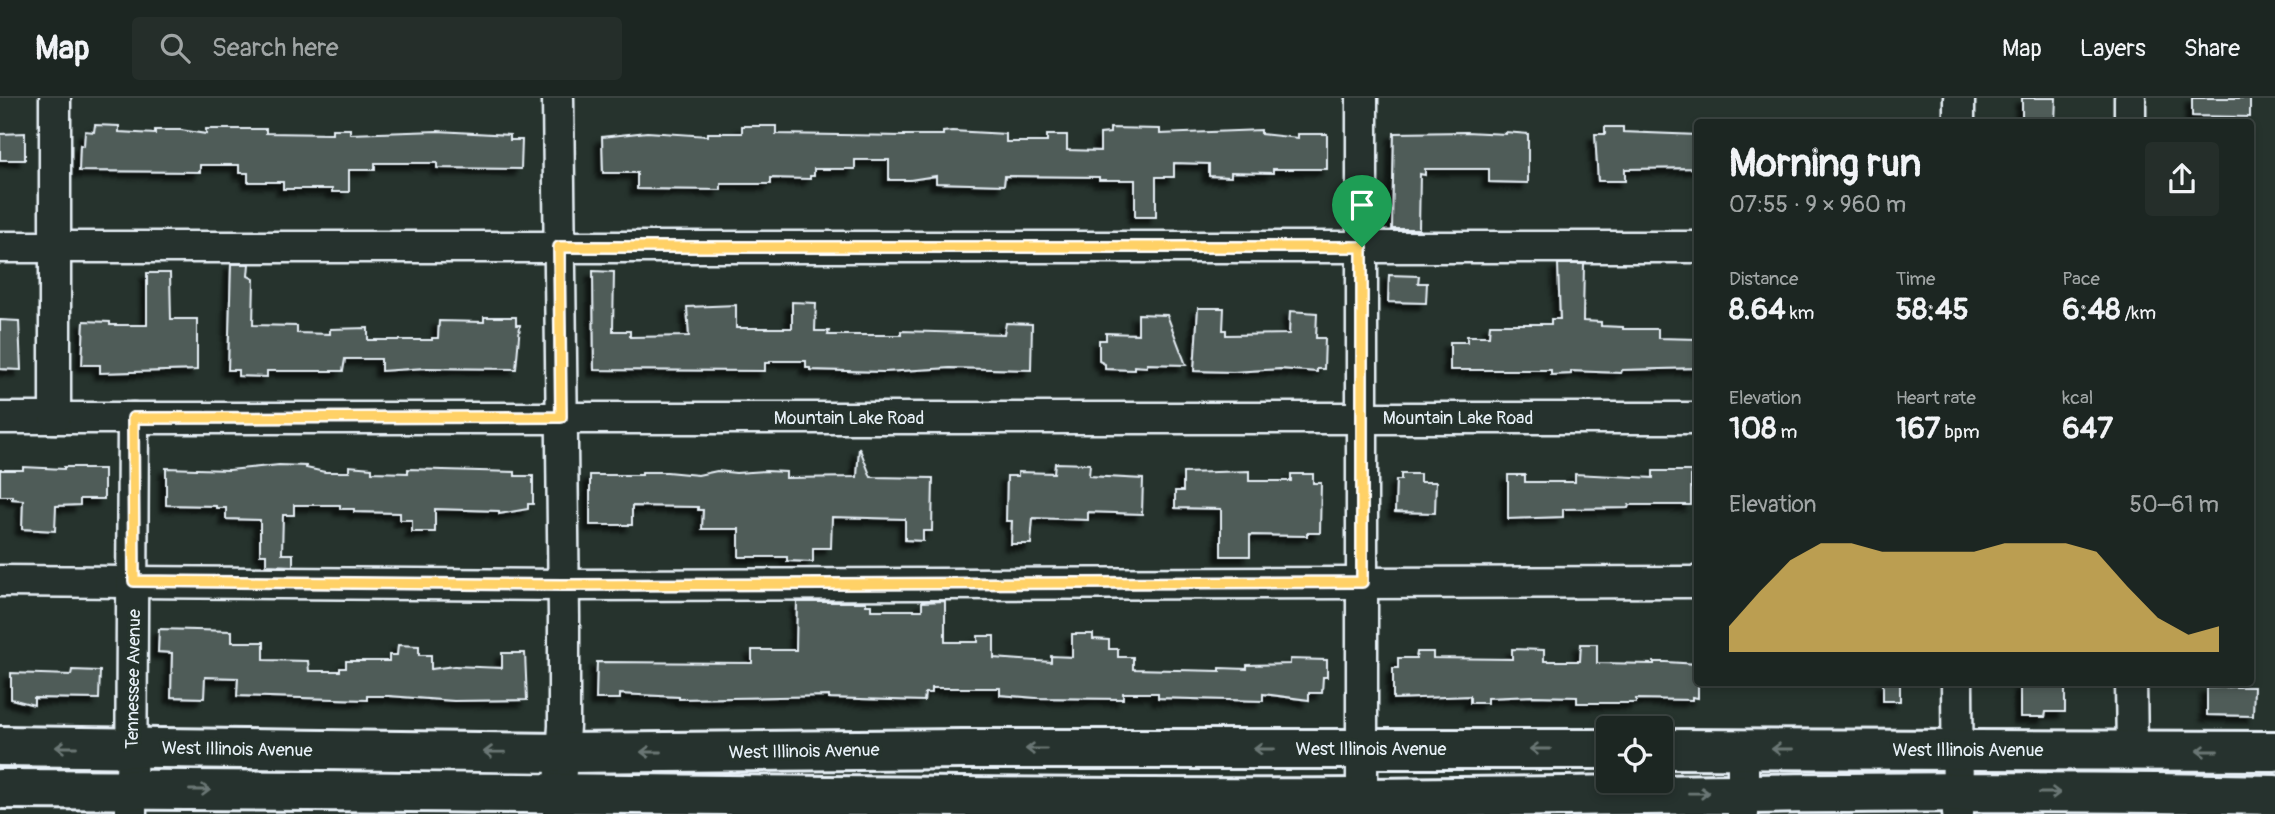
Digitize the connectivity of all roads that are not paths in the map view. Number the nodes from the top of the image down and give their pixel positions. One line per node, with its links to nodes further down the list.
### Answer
1 (55, 98): 9 (street)
2 (558, 98): 10 (street)
3 (1362, 98): 11 (street)
4 (1959, 98): 6 (street)
5 (2130, 98): 7 (street)
6 (1959, 119)
7 (2130, 119)
8 (0, 247): 9 (street)
9 (55, 247): 10 (street); 15 (street)
10 (559, 247): 11 (street); 13 (street)
11 (1362, 247): 12 (street); 17 (street)
12 (1694, 247)
13 (561, 417): 16 (street, Mountain Lake Road); 17 (street, Mountain Lake Road); 23 (street)
14 (0, 418): 15 (street, Mountain Lake Road)
15 (55, 418): 16 (street, Mountain Lake Road)
16 (133, 418): 20 (street, Tennessee Avenue)
17 (1362, 418): 18 (street, Mountain Lake Road); 21 (street)
18 (1694, 418)
19 (0, 581): 20 (street)
20 (134, 581): 23 (street); 27 (street, Tennessee Avenue)
21 (1362, 582): 22 (street); 23 (street); 29 (street)
22 (1694, 582)
23 (563, 585): 36 (street)
24 (1957, 686): 33 (street)
25 (2132, 686): 34 (street)
26 (0, 746): 27 (main road, West Illinois Avenue, one-way to 26)
27 (132, 747): 36 (main road, West Illinois Avenue, one-way to 27); 41 (street, Tennessee Avenue)
28 (962, 749): 29 (main road, West Illinois Avenue, one-way to 28); 36 (main road, West Illinois Avenue, one-way to 36); 39 (main road)
29 (1362, 749): 30 (main road, West Illinois Avenue, one-way to 29); 40 (street)
30 (1596, 749)
31 (1673, 749): 32 (main road, West Illinois Avenue)
32 (1743, 749): 33 (main road, West Illinois Avenue, one-way to 32); 43 (street)
33 (1957, 749): 34 (main road, West Illinois Avenue); 44 (street)
34 (2132, 751): 35 (main road, West Illinois Avenue, one-way to 34)
35 (2275, 751)
36 (562, 753): 42 (street)
37 (0, 789): 41 (main road)
38 (2275, 795): 44 (main road, one-way to 38)
39 (961, 798): 40 (main road); 42 (main road)
40 (1362, 798): 43 (main road, one-way to 43)
41 (131, 802): 42 (main road, one-way to 42)
42 (559, 803)
43 (1743, 803): 44 (main road)
44 (1958, 804)

